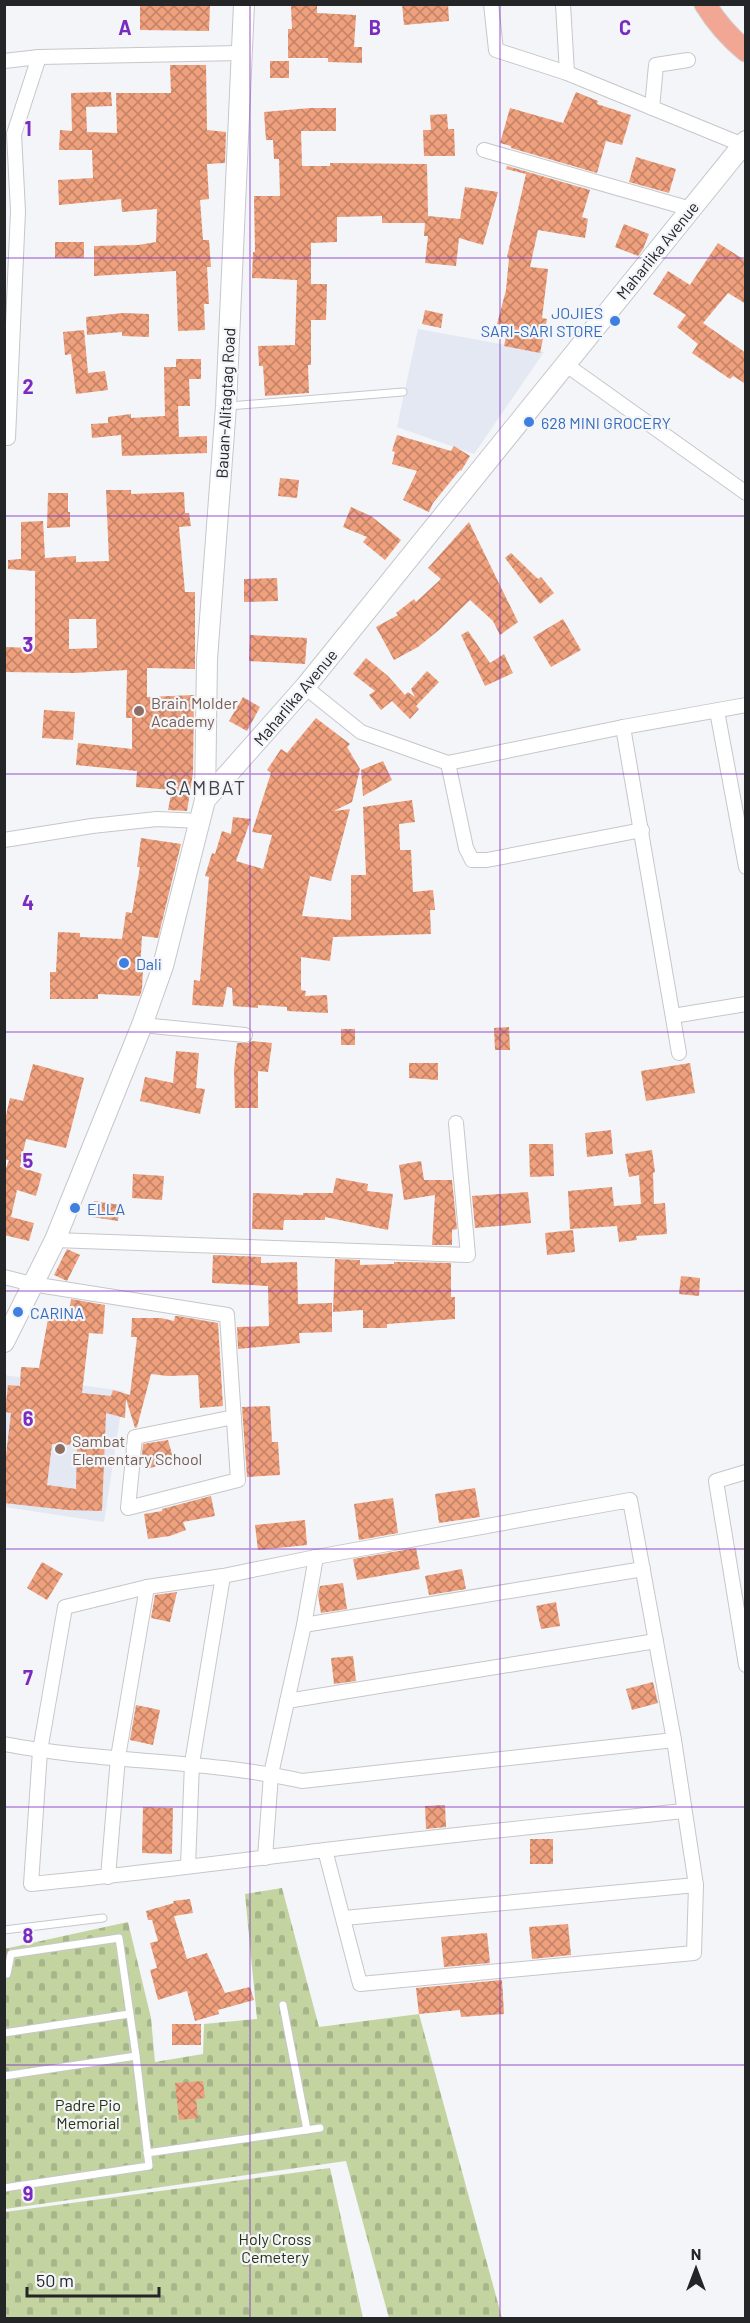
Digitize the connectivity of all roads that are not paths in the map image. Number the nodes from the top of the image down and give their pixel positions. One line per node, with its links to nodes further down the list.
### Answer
1 (244, 4): 6 (main road, Bauan-Alitagtag Road)
2 (491, 4): 10 (street)
3 (563, 4): 10 (street)
4 (705, 4): 5 (main road)
5 (746, 51)
6 (241, 53): 7 (street); 19 (main road, Bauan-Alitagtag Road)
7 (39, 57): 9 (street); 12 (street)
8 (688, 60): 11 (street)
9 (4, 61)
10 (567, 74): 11 (street)
11 (652, 108): 13 (street)
12 (9, 134): 16 (street)
13 (744, 143): 15 (main road, Maharlika Avenue)
14 (484, 150): 15 (street)
15 (690, 209): 17 (main road, Maharlika Avenue)
16 (11, 212): 20 (street)
17 (565, 364): 21 (street); 22 (main road, Maharlika Avenue)
18 (403, 392): 19 (lane)
19 (226, 406): 27 (main road, Bauan-Alitagtag Road)
20 (4, 438)
21 (746, 494)
22 (305, 687): 26 (street); 27 (main road, Maharlika Avenue)
23 (746, 705): 24 (street)
24 (717, 711): 25 (street); 31 (street)
25 (623, 727): 26 (street); 29 (street)
26 (448, 763): 29 (street)
27 (206, 801): 28 (main road, Maharlika Avenue)
28 (200, 821): 30 (street); 34 (main road, Maharlika Avenue)
29 (642, 830): 33 (street)
30 (4, 840)
31 (746, 867)
32 (746, 1004): 33 (street)
33 (674, 1016): 36 (street)
34 (142, 1025): 35 (street); 38 (main road, Maharlika Avenue)
35 (245, 1035)
36 (679, 1053)
37 (456, 1123): 38 (street)
38 (55, 1240): 40 (main road, Maharlika Avenue)
39 (4, 1277): 40 (street)
40 (32, 1284): 41 (main road, Maharlika Avenue); 42 (street)
41 (4, 1342)
42 (234, 1417): 42 (street)
43 (746, 1472): 50 (street)
44 (316, 1557): 45 (street); 46 (street); 48 (street)
45 (643, 1569): 48 (street); 49 (street)
46 (223, 1576): 47 (street); 56 (street)
47 (147, 1587): 54 (street); 55 (street)
48 (304, 1625): 51 (street)
49 (656, 1641): 51 (street); 52 (street)
50 (746, 1665)
51 (287, 1701): 57 (street)
52 (674, 1740): 57 (street); 58 (street)
53 (4, 1744): 54 (street)
54 (40, 1751): 55 (street); 62 (street)
55 (118, 1757): 56 (street); 62 (street)
56 (192, 1763): 57 (street); 61 (street)
57 (271, 1774): 60 (street)
58 (684, 1811): 59 (street); 63 (street)
59 (325, 1850): 60 (street); 65 (street)
60 (265, 1858): 61 (street)
61 (188, 1866): 62 (street)
62 (108, 1877)
63 (696, 1885): 65 (street); 65 (street)
64 (103, 1918): 66 (lane)
65 (344, 1918)
66 (4, 1930)
67 (4, 1974): 69 (lane)
68 (283, 2005): 74 (lane)
69 (129, 2014): 70 (lane); 71 (lane)
70 (4, 2033)
71 (136, 2056): 72 (lane); 75 (lane)
72 (4, 2076)
73 (320, 2128): 74 (lane)
74 (307, 2130): 75 (lane)
75 (147, 2153): 76 (lane)
76 (4, 2188)

